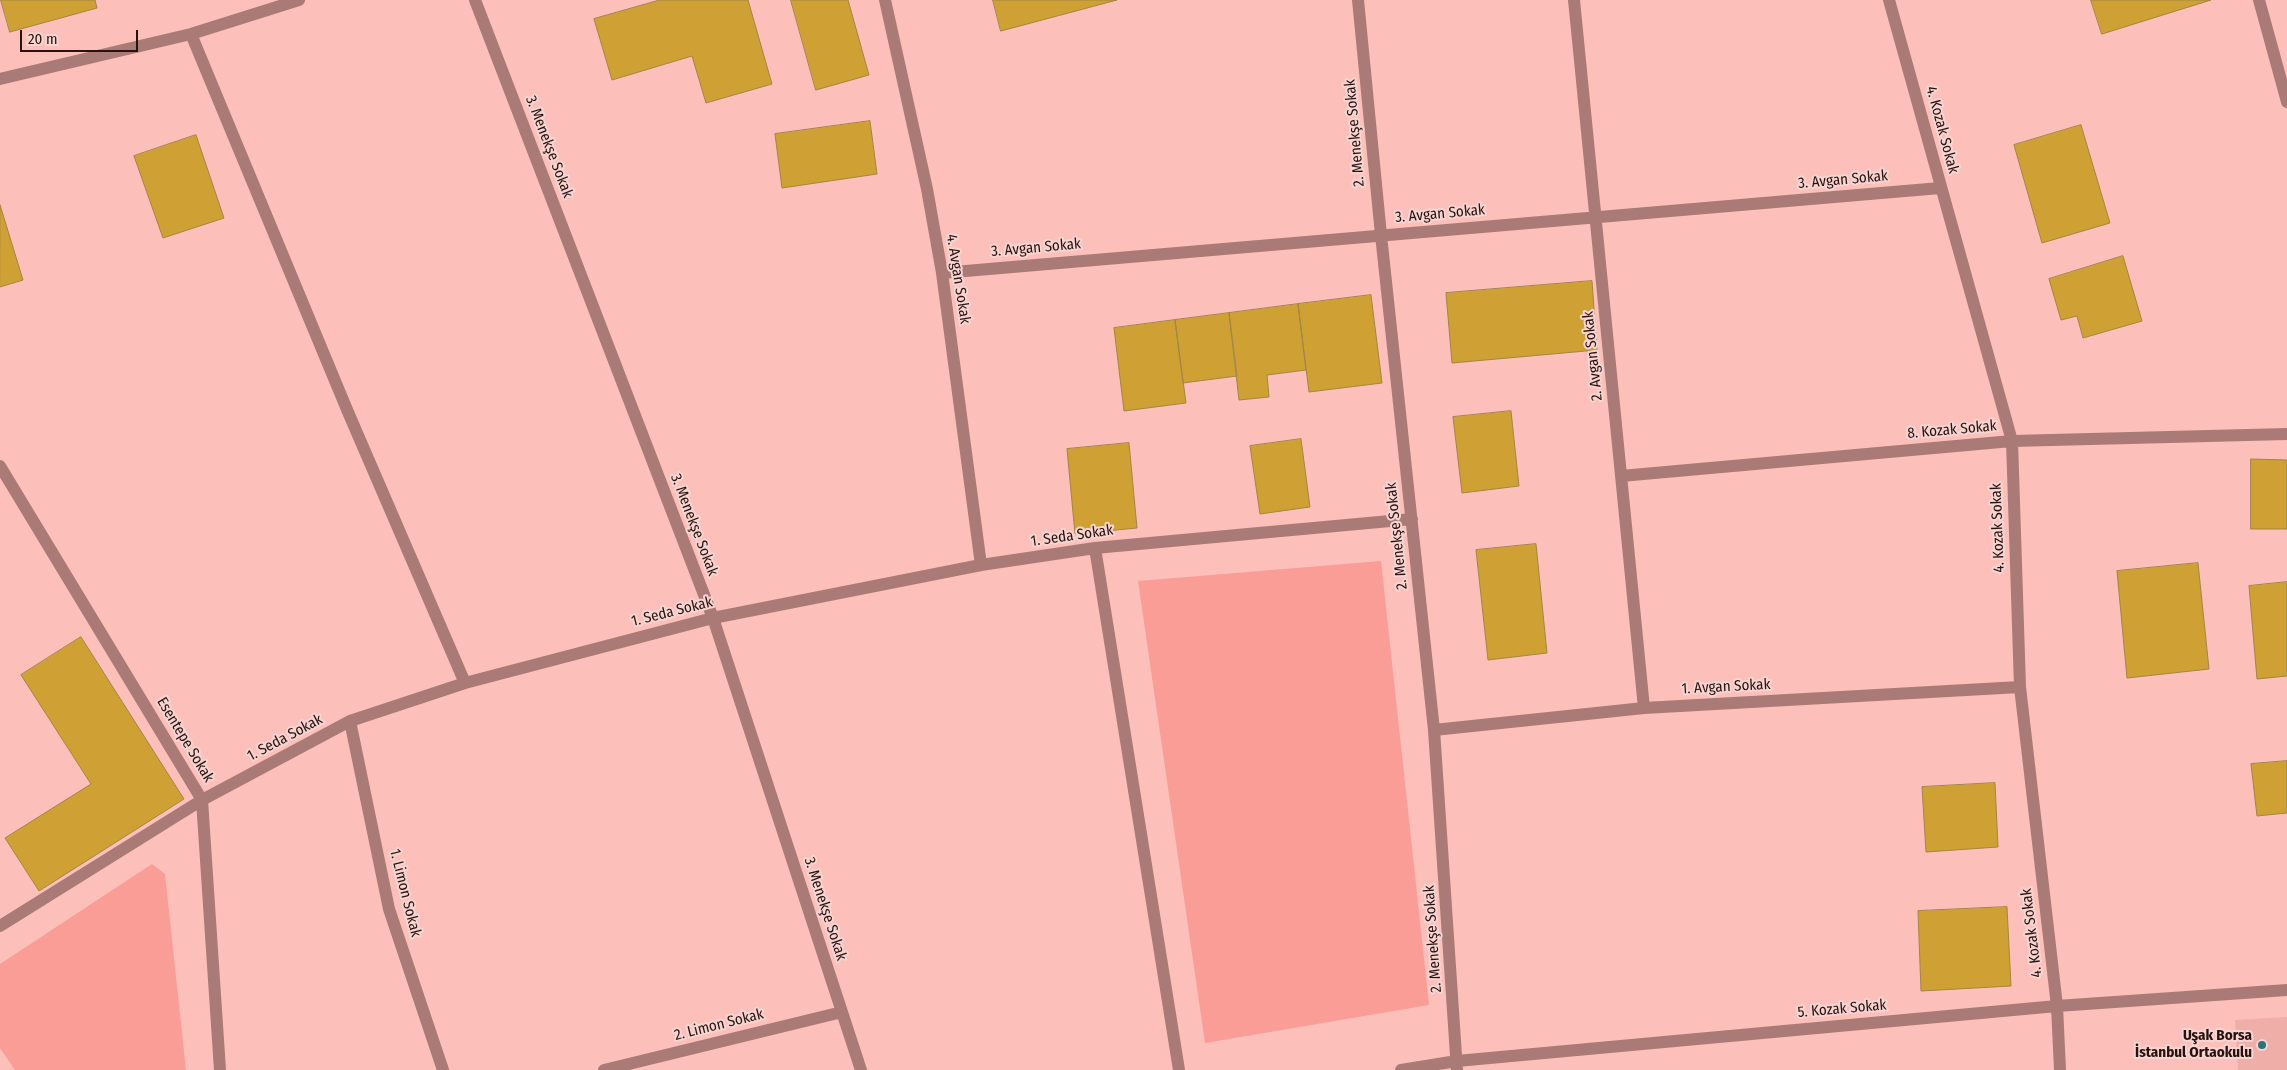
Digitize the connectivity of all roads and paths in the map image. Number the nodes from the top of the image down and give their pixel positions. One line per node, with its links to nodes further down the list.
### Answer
1 (298, 0): 8 (street)
2 (475, 0): 22 (street, 3. Menekşe Sokak)
3 (885, 0): 14 (street, 4. Avgan Sokak)
4 (1358, 0): 13 (street, 2. Menekşe Sokak)
5 (1574, 0): 12 (street, 2. Avgan Sokak)
6 (1889, 0): 11 (street, 4. Kozak Sokak)
7 (2259, 0): 10 (street)
8 (191, 34): 9 (street); 23 (street)
9 (0, 79)
10 (2287, 102)
11 (1940, 188): 12 (street, 3. Avgan Sokak); 16 (street, 4. Kozak Sokak)
12 (1596, 217): 13 (street, 3. Avgan Sokak); 18 (street, 2. Avgan Sokak)
13 (1381, 235): 14 (street, 3. Avgan Sokak); 19 (street, 2. Menekşe Sokak)
14 (942, 273): 21 (street, 4. Avgan Sokak)
15 (2287, 434): 16 (street, 8. Kozak Sokak)
16 (2012, 441): 18 (street, 8. Kozak Sokak); 24 (street, 4. Kozak Sokak)
17 (0, 466): 28 (street, Esentepe Sokak)
18 (1621, 476): 25 (street, 2. Avgan Sokak)
19 (1412, 519): 20 (street, 1. Seda Sokak); 27 (street, 2. Menekşe Sokak)
20 (1095, 548): 21 (street, 1. Seda Sokak); 38 (street)
21 (981, 565): 22 (street, 1. Seda Sokak)
22 (713, 618): 23 (street, 1. Seda Sokak); 32 (street, 3. Menekşe Sokak)
23 (465, 683): 26 (street, 1. Seda Sokak)
24 (2020, 687): 25 (street, 1. Avgan Sokak); 31 (street, 4. Kozak Sokak)
25 (1644, 708): 27 (street, 1. Avgan Sokak)
26 (350, 721): 28 (street, 1. Seda Sokak); 35 (street, 1. Limon Sokak)
27 (1434, 730): 33 (street, 2. Menekşe Sokak)
28 (202, 800): 29 (street, 1. Seda Sokak); 34 (street, Esentepe Sokak)
29 (0, 926)
30 (2287, 990): 31 (street, 5. Kozak Sokak)
31 (2057, 1006): 33 (street, 5. Kozak Sokak); 40 (street, 4. Kozak Sokak)
32 (842, 1012): 36 (street, 2. Limon Sokak); 37 (street, 3. Menekşe Sokak)
33 (1457, 1065): 39 (street, 5. Kozak Sokak)
34 (220, 1070)
35 (442, 1070)
36 (604, 1070)
37 (860, 1070)
38 (1179, 1070)
39 (1401, 1070)
40 (2060, 1070)

